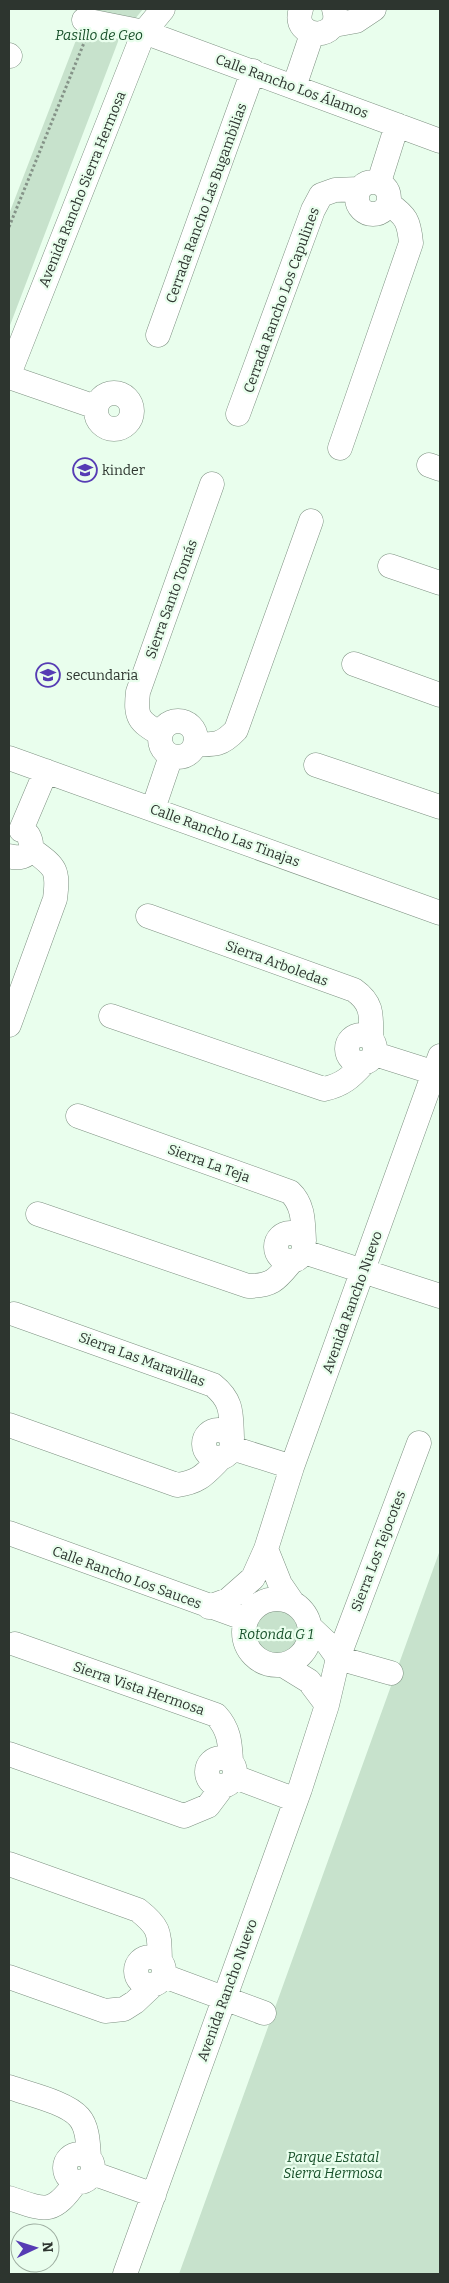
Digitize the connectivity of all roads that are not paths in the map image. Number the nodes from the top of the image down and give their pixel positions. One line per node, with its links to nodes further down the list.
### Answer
1 (163, 9): 6 (street, Avenida Rancho Sierra Hermosa)
2 (374, 9): 5 (street)
3 (299, 10): 5 (street)
4 (88, 22): 6 (street, Calle Rancho Los Álamos)
5 (327, 22): 8 (street)
6 (144, 32): 7 (street, Calle Rancho Los Álamos); 13 (street, Avenida Rancho Sierra Hermosa)
7 (253, 70): 8 (street, Calle Rancho Los Álamos); 12 (street, Cerrada Rancho Las Bugambilias)
8 (294, 87): 9 (street, Calle Rancho Los Álamos)
9 (396, 125): 10 (street, Calle Rancho Los Álamos); 11 (street)
10 (440, 141)
11 (369, 186): 15 (street, Cerrada Rancho Los Capulines); 16 (street)
12 (158, 335)
13 (9, 376): 14 (street)
14 (96, 407)
15 (238, 414)
16 (340, 448)
17 (212, 484): 23 (street, Sierra Santo Tomás)
18 (311, 522): 24 (street)
19 (390, 566): 20 (street)
20 (440, 583)
21 (354, 664): 22 (street)
22 (440, 695)
23 (160, 734): 24 (street); 25 (street, Sierra Santo Tomás)
24 (195, 744): 25 (street)
25 (171, 756): 30 (street)
26 (9, 758): 28 (street, Calle Rancho Las Tinajas)
27 (316, 765): 29 (street)
28 (46, 772): 30 (street, Calle Rancho Las Tinajas); 31 (street)
29 (440, 807)
30 (153, 809): 32 (street, Calle Rancho Las Tinajas)
31 (17, 842): 35 (street)
32 (440, 913)
33 (148, 916): 36 (street, Sierra Arboledas)
34 (111, 1016): 36 (street)
35 (9, 1025)
36 (370, 1052): 37 (street)
37 (438, 1065): 41 (street, Avenida Rancho Nuevo)
38 (78, 1116): 40 (street, Sierra La Teja)
39 (38, 1214): 40 (street)
40 (300, 1251): 41 (street)
41 (364, 1270): 42 (street); 47 (street, Avenida Rancho Nuevo)
42 (440, 1296)
43 (14, 1314): 46 (street, Sierra Las Maravillas)
44 (9, 1425): 46 (street)
45 (419, 1443): 56 (street, Sierra Los Tejocotes)
46 (228, 1448): 47 (street)
47 (292, 1467): 49 (street, Avenida Rancho Nuevo)
48 (9, 1533): 52 (street, Calle Rancho Los Sauces)
49 (266, 1549): 50 (street, Avenida Rancho Nuevo); 51 (street)
50 (253, 1578): 52 (street); 53 (street)
51 (293, 1603): 53 (street); 54 (street)
52 (208, 1607): 53 (street, Calle Rancho Los Sauces)
53 (250, 1613): 57 (street)
54 (310, 1627): 56 (street); 57 (street)
55 (15, 1644): 61 (street, Sierra Vista Hermosa)
56 (338, 1658): 58 (street); 59 (street, Sierra Los Tejocotes)
57 (283, 1665): 59 (street)
58 (391, 1673)
59 (327, 1706): 62 (street, Avenida Rancho Nuevo)
60 (9, 1754): 61 (street)
61 (230, 1774): 62 (street)
62 (296, 1800): 66 (street, Avenida Rancho Nuevo)
63 (9, 1864): 64 (street)
64 (158, 1974): 65 (street); 66 (street)
65 (9, 1977)
66 (224, 1998): 67 (street); 70 (street, Avenida Rancho Nuevo)
67 (264, 2013)
68 (9, 2087): 69 (street)
69 (86, 2171): 70 (street); 71 (street)
70 (154, 2195): 72 (street, Avenida Rancho Nuevo)
71 (9, 2198)
72 (125, 2274)

